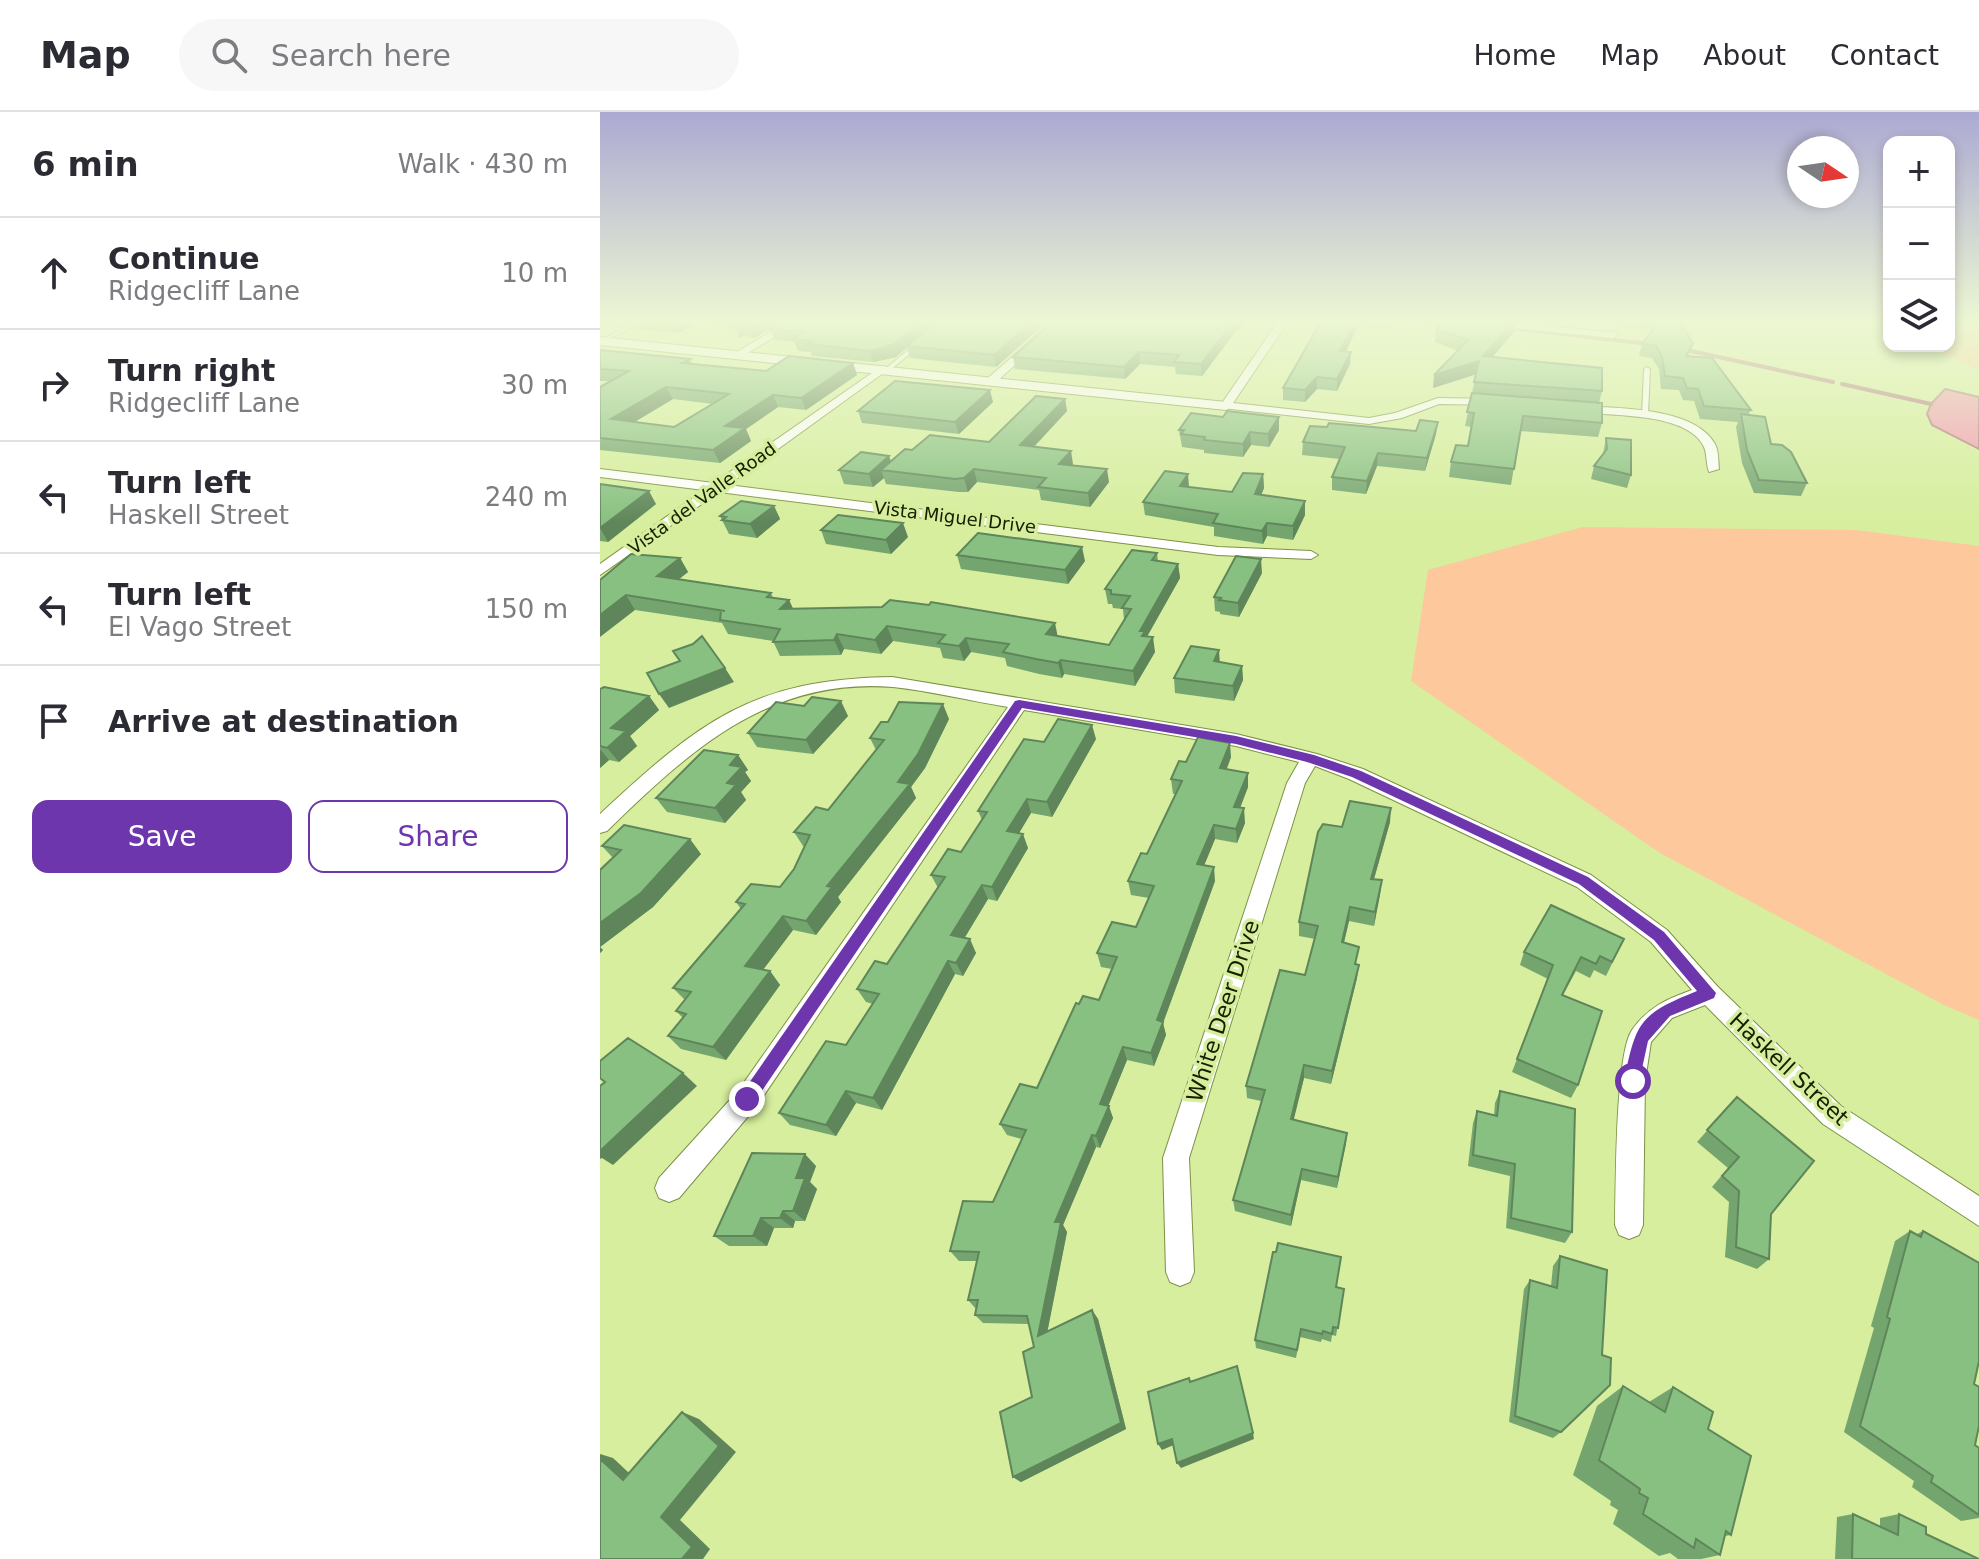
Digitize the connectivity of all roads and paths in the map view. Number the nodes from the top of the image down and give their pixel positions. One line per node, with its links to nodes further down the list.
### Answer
1 (859, 388): 11 (street, Vista del Valle Road)
2 (1060, 388): 6 (street)
3 (1238, 388): 6 (street)
4 (1646, 388): 8 (lane)
5 (1513, 403): 6 (street)
6 (1226, 406)
7 (1557, 407): 8 (street)
8 (1645, 415): 9 (street)
9 (1713, 469)
10 (600, 473): 11 (street, Vista Miguel Drive)
11 (716, 488): 12 (street, Vista Miguel Drive); 13 (street, Vista del Valle Road)
12 (1311, 555)
13 (600, 571)
14 (1019, 704): 15 (street, Haskell Street); 16 (street, Haskell Street); 18 (street)
15 (1310, 758): 17 (street, Haskell Street); 21 (street, White Deer Drive)
16 (600, 826)
17 (1709, 993): 19 (street, Haskell Street); 20 (street)
18 (669, 1188)
19 (1979, 1212)
20 (1629, 1225)
21 (1180, 1272)

